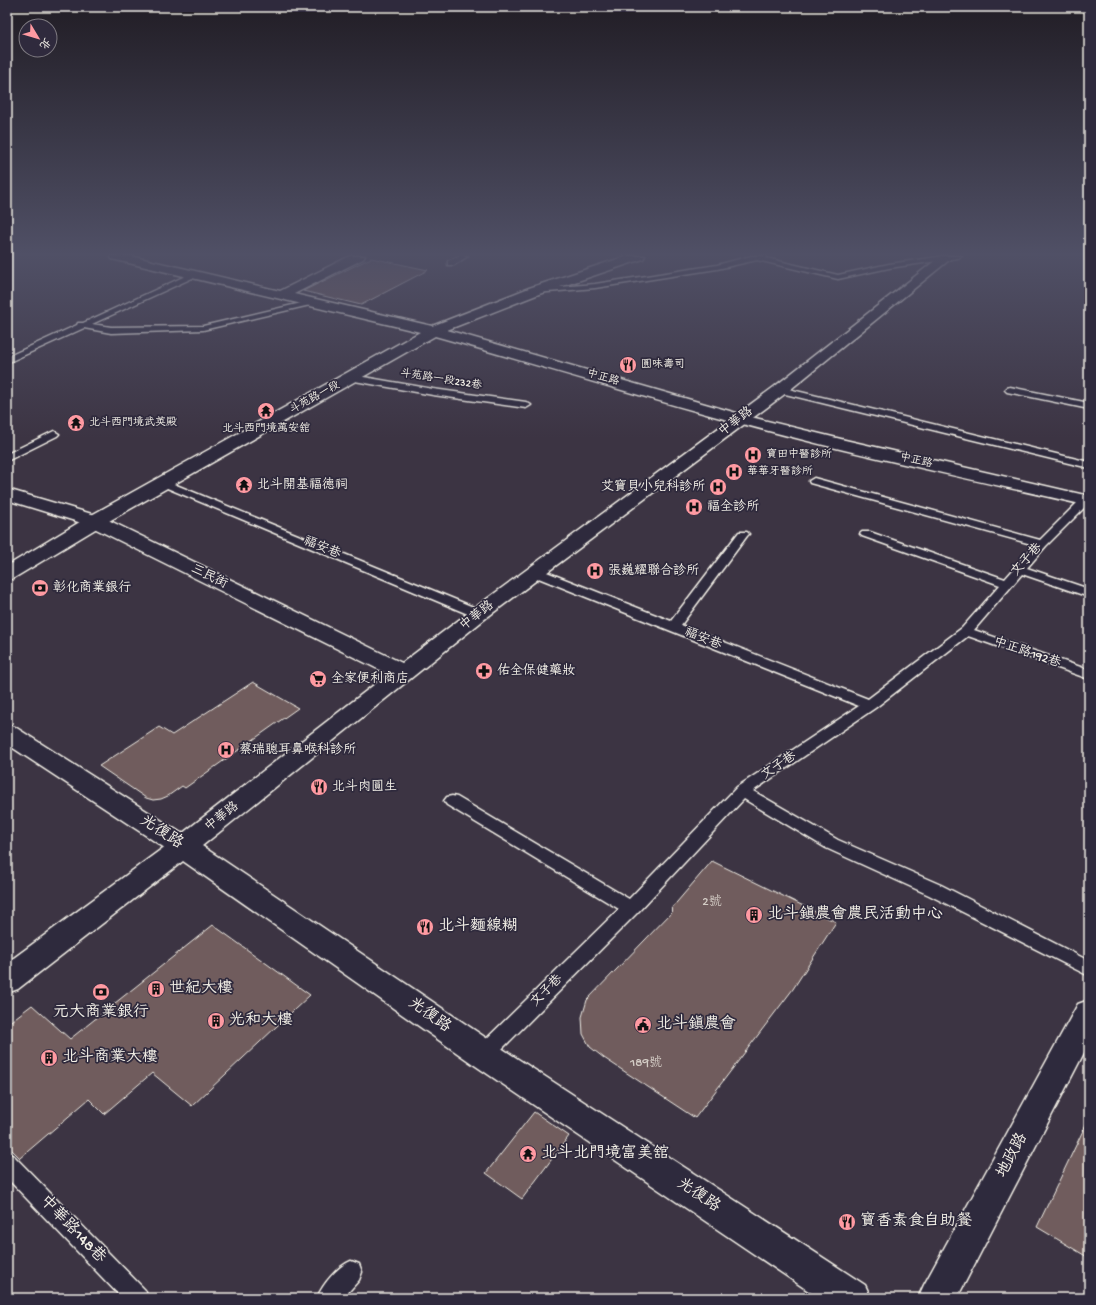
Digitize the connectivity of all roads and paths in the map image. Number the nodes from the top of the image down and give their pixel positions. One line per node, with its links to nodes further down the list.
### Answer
1 (99, 317): 6 (lane)
2 (251, 317): 6 (lane)
3 (371, 317): 7 (street, 中正路)
4 (469, 317): 7 (street, 斗苑路一段)
5 (873, 317): 10 (street, 中華路)
6 (81, 325): 8 (lane)
7 (433, 331): 9 (street, 斗苑路一段); 14 (street, 中正路)
8 (7, 360)
9 (352, 378): 12 (lane, 斗苑路一段232巷); 19 (street, 斗苑路一段)
10 (780, 390): 14 (street, 中華路); 17 (lane)
11 (1010, 390): 13 (lane)
12 (526, 405)
13 (1089, 406)
14 (741, 418): 21 (street, 中正路); 27 (street, 中華路)
15 (54, 434): 16 (lane)
16 (7, 458)
17 (1089, 465)
18 (814, 481): 25 (lane)
19 (164, 483): 22 (street, 斗苑路一段); 31 (lane, 福安巷)
20 (7, 494): 22 (street, 三民街)
21 (1088, 499): 25 (lane, 文子巷)
22 (95, 521): 28 (street, 斗苑路一段); 34 (street, 三民街)
23 (743, 534): 32 (lane)
24 (866, 534): 29 (lane)
25 (1042, 544): 26 (lane, 文子巷)
26 (1018, 569): 29 (lane, 文子巷); 30 (lane)
27 (535, 572): 31 (street, 中華路); 32 (lane, 福安巷)
28 (7, 574)
29 (1006, 583): 33 (lane, 文子巷)
30 (1089, 593)
31 (479, 614): 34 (street, 中華路)
32 (673, 627): 36 (lane, 福安巷)
33 (966, 631): 35 (lane, 中正路192巷); 36 (lane, 文子巷)
34 (405, 672): 40 (street, 中華路)
35 (1089, 675)
36 (870, 705): 38 (lane, 文子巷)
37 (7, 733): 40 (street, 光復路)
38 (742, 791): 41 (lane, 文子巷); 42 (lane)
39 (452, 801): 41 (lane)
40 (183, 847): 43 (street, 中華路); 45 (street, 光復路)
41 (631, 908): 45 (lane, 文子巷)
42 (1089, 969)
43 (7, 980)
44 (1089, 1014): 51 (street, 地政路)
45 (484, 1054): 50 (street, 光復路)
46 (7, 1163): 48 (lane, 中華路148巷)
47 (351, 1272): 49 (lane)
48 (137, 1298)
49 (328, 1298)
50 (852, 1298)
51 (937, 1298)

